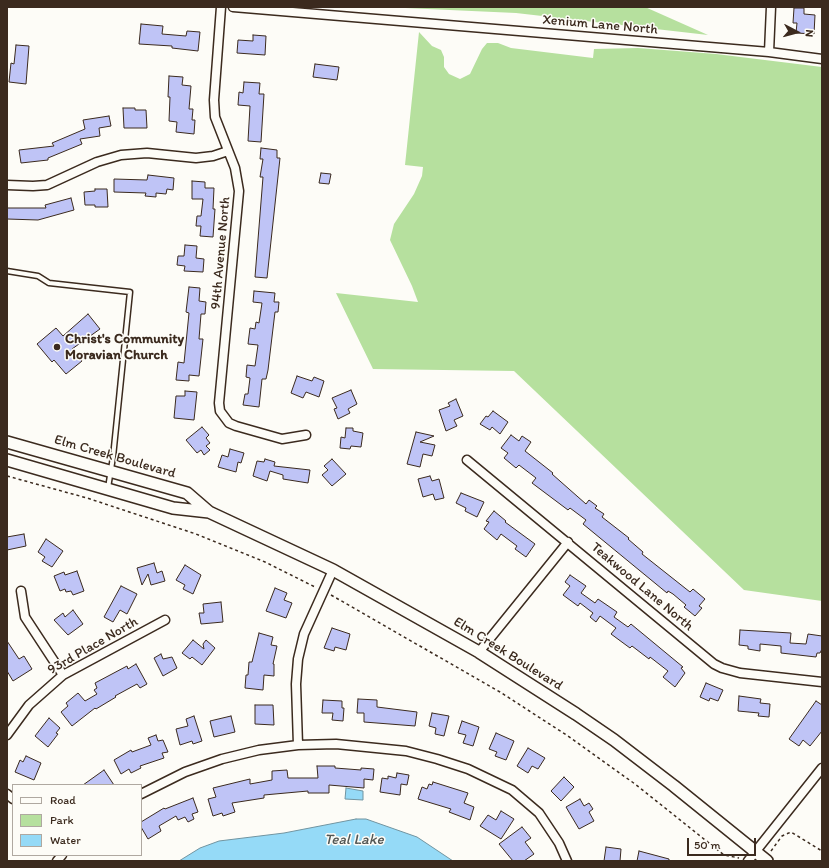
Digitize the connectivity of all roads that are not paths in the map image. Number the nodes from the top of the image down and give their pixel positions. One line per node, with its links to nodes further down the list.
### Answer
1 (221, 7): 6 (street, 94th Avenue North)
2 (233, 7): 4 (street, Xenium Lane North)
3 (771, 7): 4 (street)
4 (769, 52): 5 (street, Xenium Lane North)
5 (822, 59)
6 (228, 151): 7 (street); 9 (street, 94th Avenue North)
7 (7, 185)
8 (7, 272): 13 (lane)
9 (306, 435)
10 (7, 442): 13 (main road, Elm Creek Boulevard)
11 (7, 460): 14 (main road, Elm Creek Boulevard)
12 (467, 460): 16 (street, Teakwood Lane North)
13 (111, 471): 14 (lane); 15 (main road, Elm Creek Boulevard)
14 (108, 488): 15 (main road, Elm Creek Boulevard)
15 (209, 512): 17 (main road, Elm Creek Boulevard)
16 (568, 542): 20 (street); 22 (street, Teakwood Lane North)
17 (333, 570): 20 (main road, Elm Creek Boulevard); 24 (street)
18 (21, 591): 21 (street)
19 (165, 620): 21 (street, 93rd Place North)
20 (479, 652): 27 (main road, Elm Creek Boulevard)
21 (63, 675): 23 (street, 93rd Place North)
22 (822, 682)
23 (7, 735)
24 (298, 745): 26 (street); 28 (street)
25 (822, 768): 27 (street)
26 (142, 794)
27 (756, 852): 29 (street); 30 (main road, Elm Creek Boulevard)
28 (567, 861)
29 (748, 861)
30 (768, 861)

